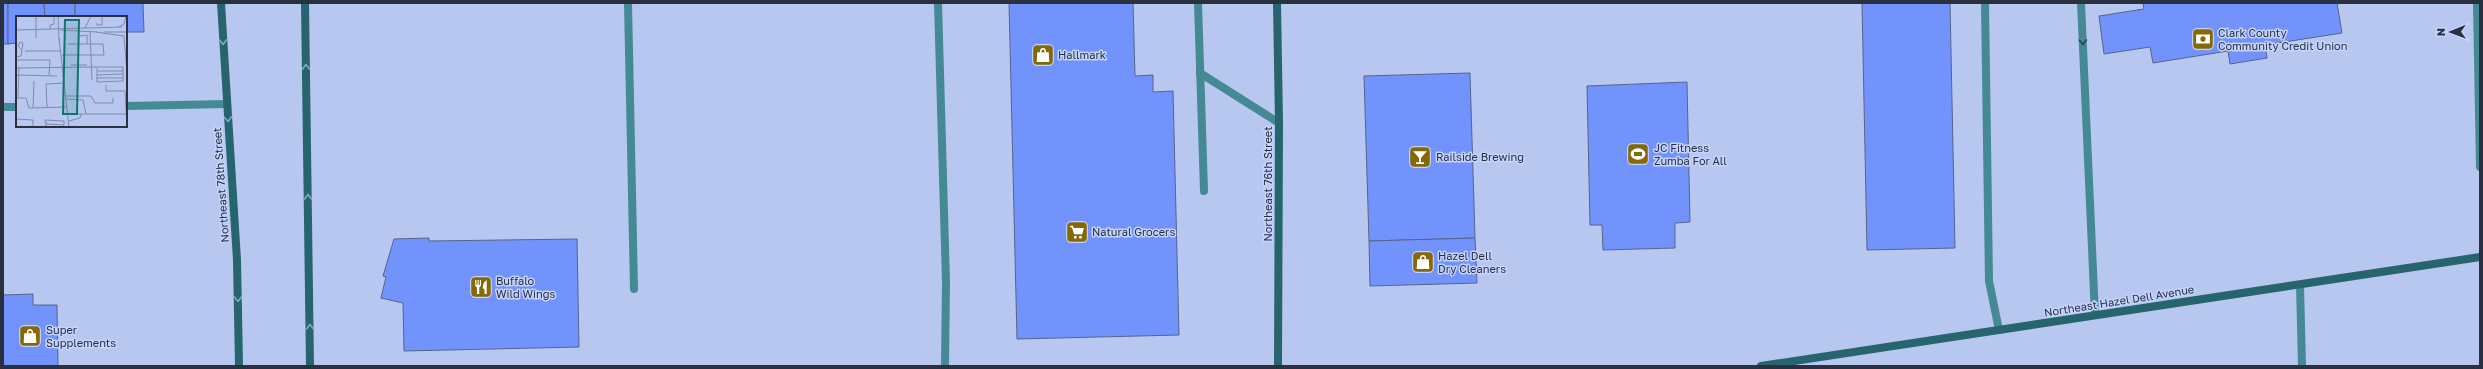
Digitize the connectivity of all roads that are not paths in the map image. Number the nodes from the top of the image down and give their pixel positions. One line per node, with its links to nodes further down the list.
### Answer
1 (221, 3): 11 (main road, Northeast 78th Street, one-way to 11)
2 (305, 3): 24 (main road, one-way to 2)
3 (628, 3): 20 (street)
4 (938, 3): 25 (street)
5 (1198, 3): 10 (street)
6 (1277, 3): 15 (main road, Northeast 76th Street)
7 (1985, 3): 22 (street)
8 (2081, 3): 21 (street, one-way to 21)
9 (2477, 3): 16 (street)
10 (1200, 73): 15 (street); 17 (street)
11 (227, 104): 12 (street); 23 (main road, Northeast 78th Street, one-way to 23)
12 (127, 106)
13 (3, 107): 14 (street)
14 (16, 107)
15 (1279, 123): 26 (main road, Northeast 76th Street)
16 (2480, 167)
17 (1204, 191)
18 (2480, 257): 19 (main road, Northeast Hazel Dell Avenue)
19 (2300, 285): 21 (main road, Northeast Hazel Dell Avenue); 28 (street)
20 (634, 289)
21 (2095, 315): 22 (main road, Northeast Hazel Dell Avenue)
22 (1999, 330): 27 (main road, Northeast Hazel Dell Avenue)
23 (239, 366)
24 (310, 366)
25 (945, 366)
26 (1278, 366)
27 (1761, 366)
28 (2302, 366)

